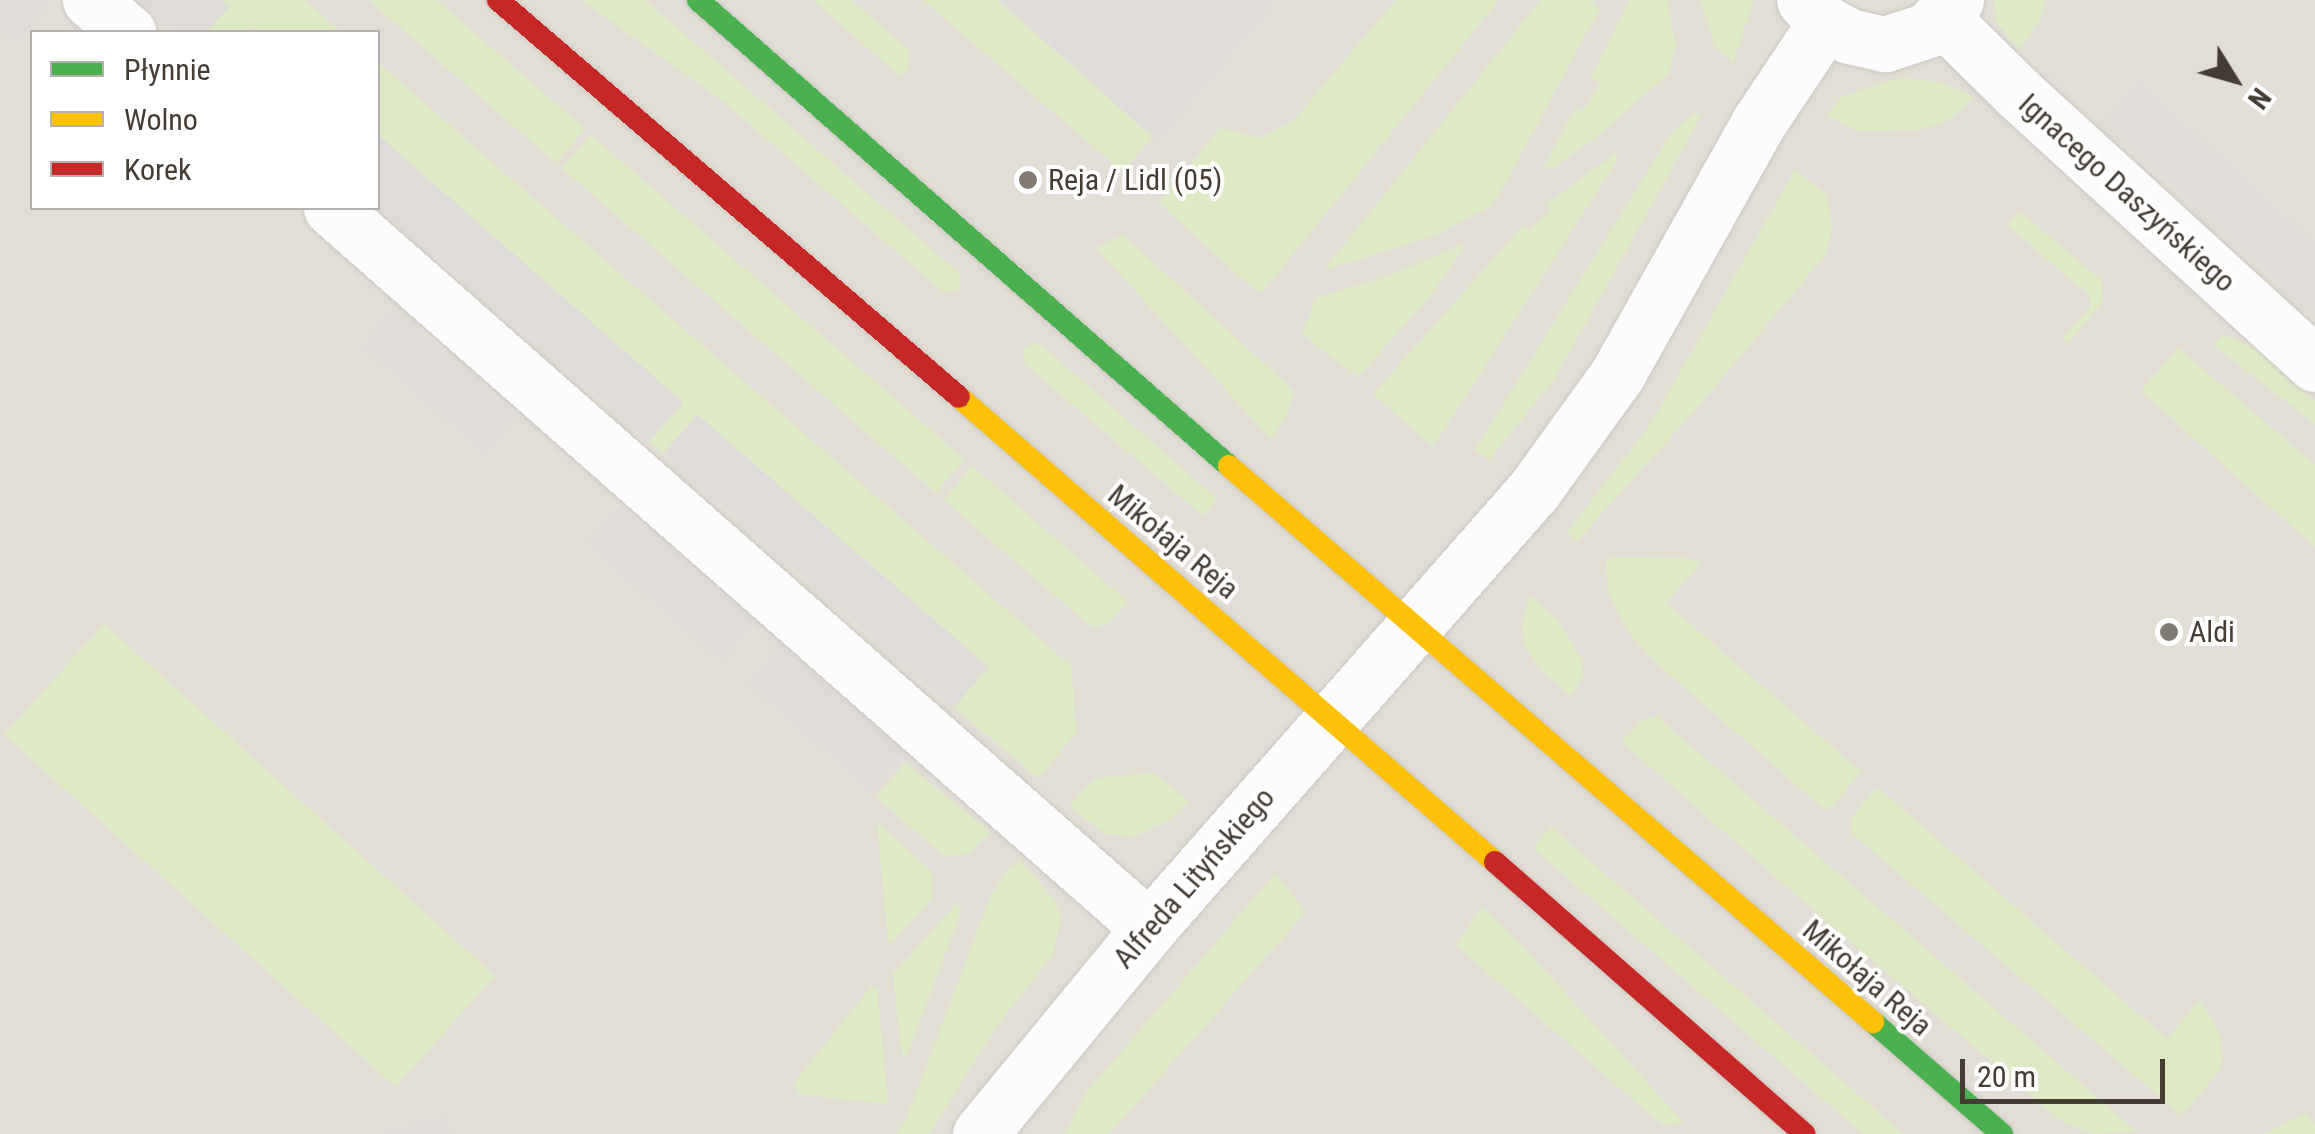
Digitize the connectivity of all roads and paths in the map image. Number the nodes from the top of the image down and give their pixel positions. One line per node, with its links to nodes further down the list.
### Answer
1 (90, 0): 6 (street)
2 (498, 0): 10 (street, Mikołaja Reja)
3 (698, 0): 9 (street, Mikołaja Reja)
4 (1949, 9): 5 (street); 8 (street, Ignacego Daszyńskiego)
5 (1815, 12): 9 (street, Alfreda Lityńskiego)
6 (126, 30)
7 (333, 210): 11 (street)
8 (2315, 364)
9 (1414, 627): 10 (street, Alfreda Lityńskiego); 14 (street, Mikołaja Reja)
10 (1333, 720): 11 (street, Alfreda Lityńskiego); 13 (street, Mikołaja Reja)
11 (1149, 928): 12 (street, Alfreda Lityńskiego)
12 (980, 1134)
13 (1805, 1134)
14 (2002, 1134)

